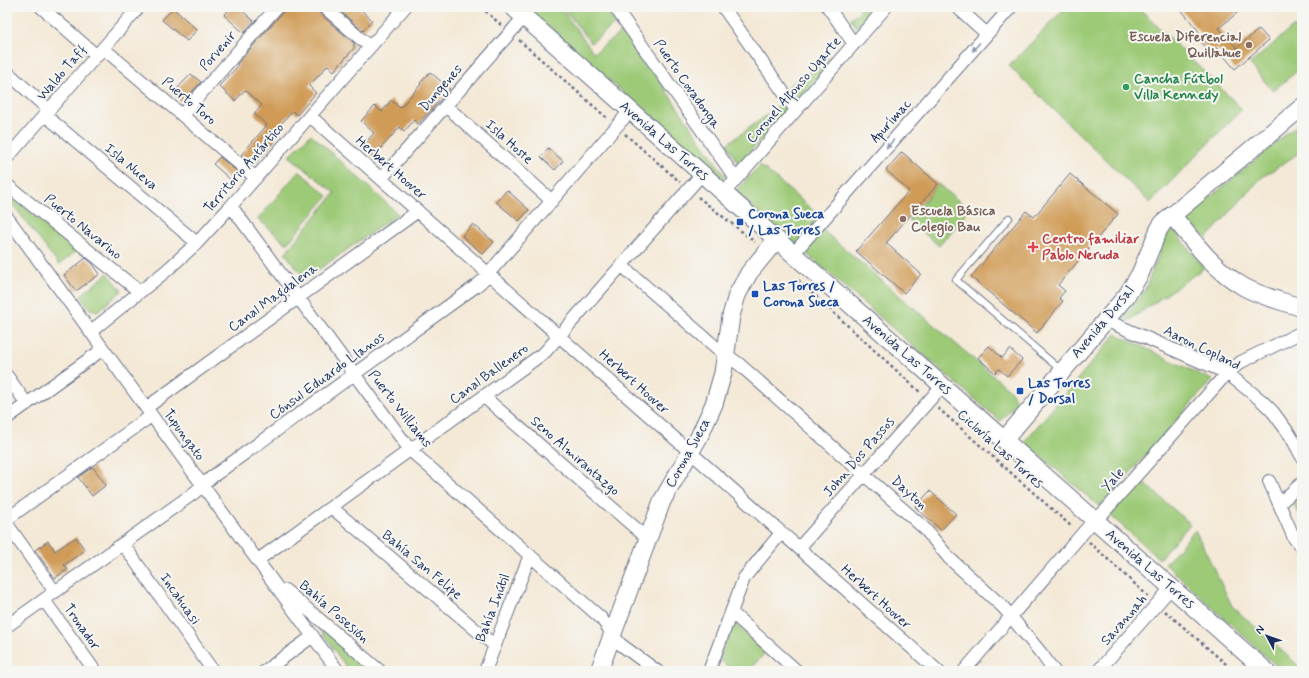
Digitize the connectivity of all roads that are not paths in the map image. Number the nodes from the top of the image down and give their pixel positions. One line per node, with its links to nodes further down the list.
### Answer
1 (41, 7): 16 (street, Puerto Toro)
2 (139, 7): 16 (street, Waldo Taff)
3 (277, 7): 23 (street, Porvenir)
4 (324, 7): 15 (street)
5 (405, 7): 15 (street, Territorio Antártico)
6 (615, 7): 29 (street, Puerto Covadonga)
7 (723, 7): 20 (street)
8 (828, 7): 14 (street)
9 (886, 7): 14 (street, Coronel Alfonso Ugarte)
10 (956, 7): 13 (street)
11 (1011, 7): 13 (street, Apurímac)
12 (518, 12): 18 (street, Dungenes); 21 (street, Avenida Las Torres)
13 (987, 34): 40 (street, Apurímac, one-way to 40)
14 (854, 44): 20 (street, Coronel Alfonso Ugarte)
15 (370, 47): 24 (street, Territorio Antártico)
16 (100, 52): 22 (street, Waldo Taff); 23 (street, Puerto Toro)
17 (7, 72): 22 (street, Isla Nueva)
18 (446, 106): 28 (street, Dungenes); 32 (street, Isla Hoste)
19 (1302, 107): 35 (street, Avenida Dorsal)
20 (796, 110): 29 (street, Coronel Alfonso Ugarte)
21 (630, 111): 26 (street, Avenida Las Torres); 32 (street, Cónsul Eduardo Llanos)
22 (47, 112): 25 (street, Waldo Taff); 38 (street, Isla Nueva)
23 (182, 115): 27 (street, Puerto Toro)
24 (310, 116): 27 (street, Territorio Antártico); 28 (street, Herbert Hoover)
25 (7, 158)
26 (702, 174): 31 (street, Avenida Las Torres); 41 (street, Canal Ballenero)
27 (256, 178): 33 (street, Territorio Antártico)
28 (381, 179): 34 (street, Herbert Hoover)
29 (736, 179): 31 (street, Coronel Alfonso Ugarte)
30 (7, 185): 43 (street, Puerto Navarino)
31 (724, 193): 39 (street, Avenida Las Torres)
32 (552, 201): 42 (street, Cónsul Eduardo Llanos)
33 (231, 206): 38 (street, Territorio Antártico); 44 (street, Puerto Williams)
34 (418, 211): 42 (street, Herbert Hoover); 44 (street, Canal Magdalena)
35 (1172, 215): 45 (street); 46 (street, Avenida Dorsal)
36 (7, 217): 47 (street, Tupungato)
37 (1009, 218): 52 (lane)
38 (197, 242): 43 (street, Territorio Antártico)
39 (772, 246): 40 (street, Avenida Las Torres); 51 (street, Corona Sueca)
40 (793, 254): 56 (street, Avenida Las Torres)
41 (621, 264): 49 (street, Canal Ballenero); 51 (street)
42 (488, 273): 49 (street, Herbert Hoover); 54 (street, Cónsul Eduardo Llanos)
43 (140, 292): 47 (street, Territorio Antártico)
44 (298, 298): 54 (street, Puerto Williams); 59 (street, Canal Magdalena)
45 (1302, 308)
46 (1105, 320): 52 (street, Avenida Dorsal); 53 (street, Aaron Copland)
47 (90, 332): 50 (street, Tupungato)
48 (1302, 332): 53 (street, Yale)
49 (558, 335): 57 (street, Canal Ballenero); 63 (street, Herbert Hoover)
50 (103, 349): 58 (street); 59 (street, Tupungato)
51 (726, 355): 63 (street, Corona Sueca); 65 (street, Dayton)
52 (1062, 371): 61 (street, Avenida Dorsal)
53 (1227, 373): 64 (street, Aaron Copland); 72 (street, Yale)
54 (355, 375): 62 (street, Puerto Williams); 68 (street, Cónsul Eduardo Llanos)
55 (7, 376): 58 (street)
56 (942, 386): 61 (street, Avenida Las Torres); 65 (street, John Dos Passos)
57 (483, 396): 62 (street, Canal Ballenero); 75 (street, Seno Almirantazgo)
58 (27, 404): 60 (street)
59 (149, 412): 68 (street, Tupungato); 71 (street, Canal Magdalena)
60 (7, 418)
61 (1004, 440): 72 (street, Avenida Las Torres)
62 (410, 450): 70 (street, Canal Ballenero); 79 (street, Puerto Williams)
63 (690, 452): 74 (street, Herbert Hoover); 75 (street, Corona Sueca)
64 (1302, 457)
65 (864, 474): 77 (street, John Dos Passos); 86 (street, Dayton)
66 (1269, 481): 69 (street)
67 (1302, 483): 69 (street)
68 (203, 485): 76 (street, Cónsul Eduardo Llanos); 80 (street, Tupungato)
69 (1280, 503): 78 (street)
70 (331, 507): 80 (street, Canal Ballenero); 90 (street, Bahía San Felipe)
71 (7, 519)
72 (1094, 520): 82 (street, Avenida Las Torres); 86 (street, Yale)
73 (7, 524): 83 (street)
74 (781, 533): 77 (street, Herbert Hoover); 85 (street)
75 (647, 538): 88 (street, Corona Sueca)
76 (123, 544): 83 (street, Cónsul Eduardo Llanos); 92 (street, Incahuasi)
77 (799, 548): 101 (street, Herbert Hoover)
78 (1302, 548)
79 (530, 555): 88 (street, Puerto Williams); 90 (street, Bahía Inútil)
80 (258, 560): 81 (street, Tupungato)
81 (269, 576): 89 (street, Tupungato); 95 (street, Bahía Posesión)
82 (1171, 588): 104 (street, Savannah); 105 (street, Avenida Las Torres)
83 (55, 592): 84 (street, Cónsul Eduardo Llanos)
84 (44, 600): 87 (street, Cónsul Eduardo Llanos); 91 (street, Tronador)
85 (732, 613): 99 (street); 100 (street)
86 (1011, 617): 102 (street, Yale); 103 (street, Dayton)
87 (7, 626)
88 (613, 633): 97 (street, Corona Sueca); 98 (street, Puerto Williams)
89 (313, 636): 93 (street); 94 (street, Tupungato)
90 (494, 646): 96 (street, Bahía Inútil)
91 (95, 671)
92 (213, 671)
93 (265, 671)
94 (338, 671)
95 (380, 671)
96 (485, 671)
97 (599, 671)
98 (657, 671)
99 (709, 671)
100 (797, 671)
101 (938, 671)
102 (964, 671)
103 (1054, 671)
104 (1098, 671)
105 (1266, 671)

